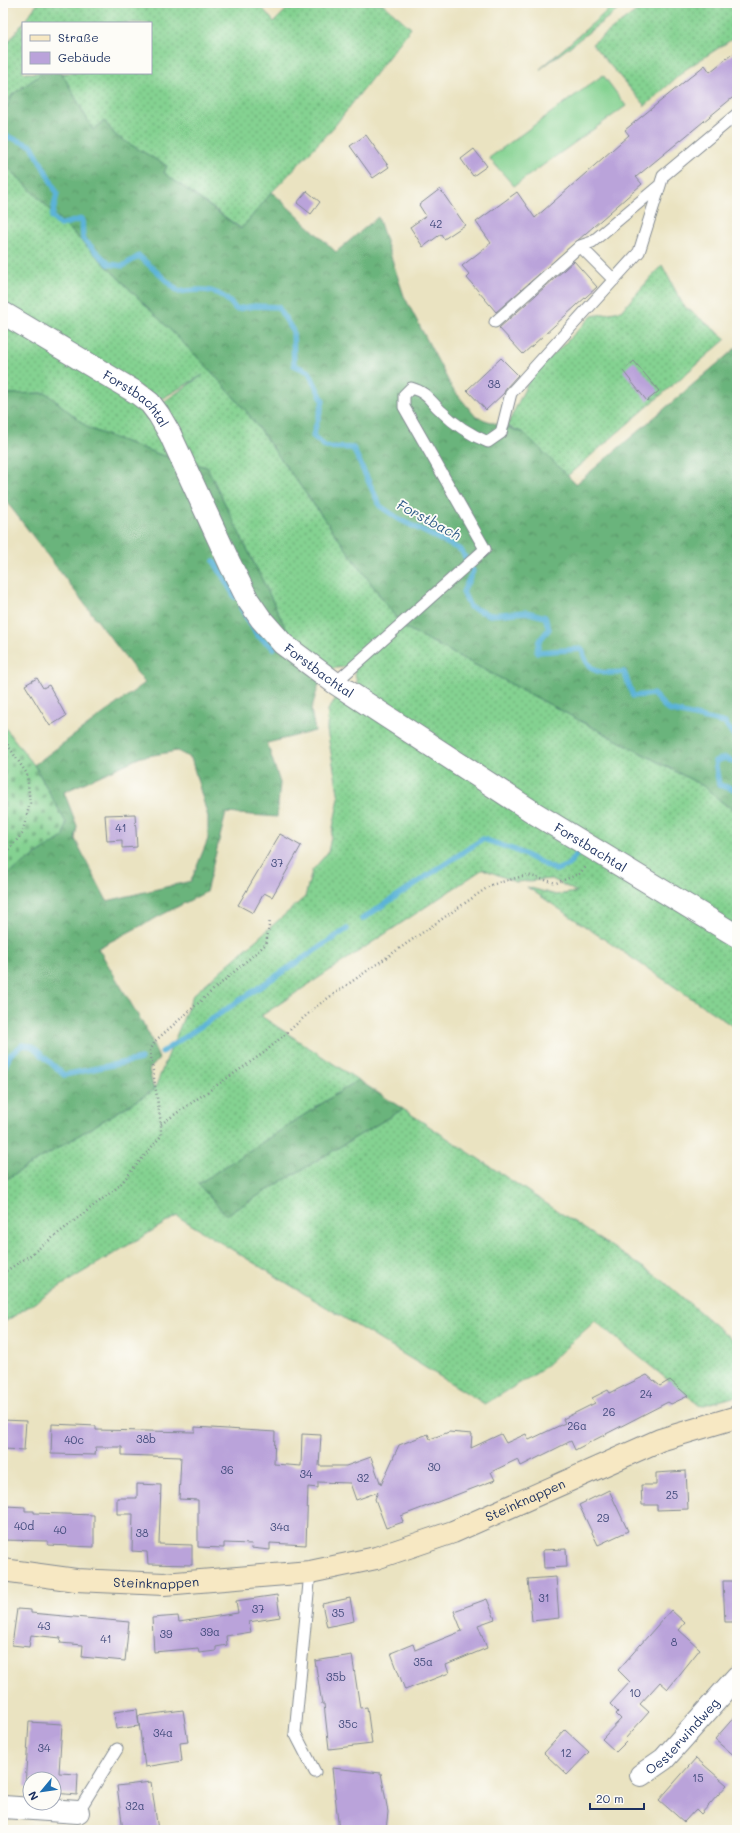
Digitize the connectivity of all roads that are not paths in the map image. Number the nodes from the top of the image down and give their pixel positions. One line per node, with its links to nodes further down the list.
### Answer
1 (737, 114): 2 (lane)
2 (660, 184): 3 (lane); 4 (lane)
3 (580, 246): 4 (lane); 6 (lane)
4 (614, 280): 7 (lane)
5 (3, 313): 7 (street, Forstbachtal)
6 (494, 322)
7 (335, 683): 8 (street, Forstbachtal)
8 (737, 936)
9 (737, 1417): 11 (street, Steinknappen)
10 (3, 1570): 11 (street, Steinknappen)
11 (310, 1572): 14 (lane)
12 (737, 1677): 15 (street, Oesterwindweg)
13 (117, 1749): 17 (lane)
14 (315, 1772)
15 (641, 1775)
16 (3, 1807): 17 (street)
17 (78, 1812)

